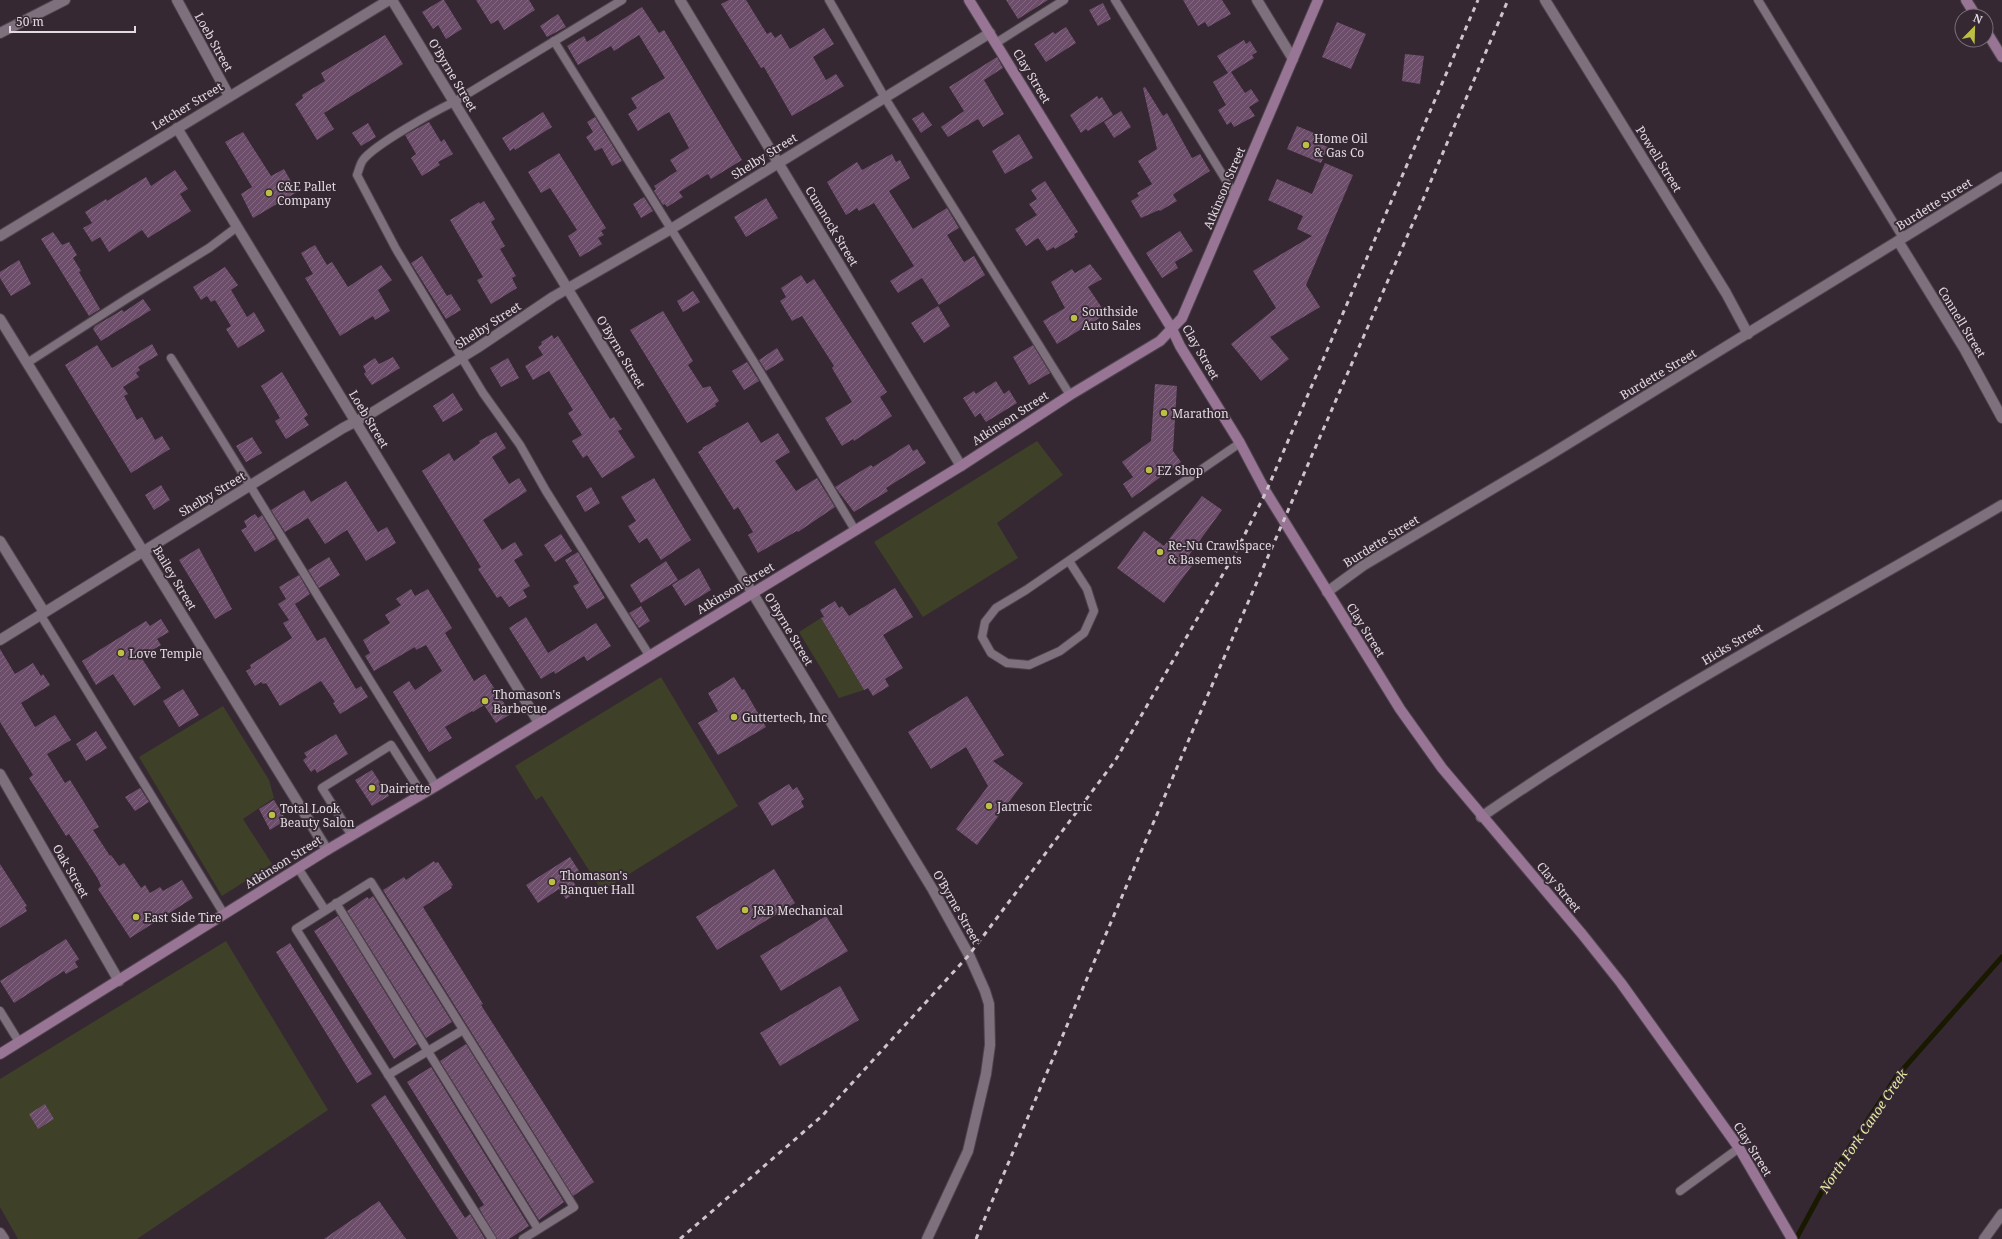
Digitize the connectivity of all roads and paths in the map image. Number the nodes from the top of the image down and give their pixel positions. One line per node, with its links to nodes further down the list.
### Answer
1 (65, 0): 15 (street)
2 (177, 0): 22 (street, Loeb Street)
3 (389, 0): 22 (street, Letcher Street)
4 (392, 0): 24 (street, O'Byrne Street)
5 (622, 0): 17 (lane)
6 (680, 0): 26 (street, Cumnock Street)
7 (829, 0): 23 (lane)
8 (969, 0): 16 (street, Clay Street)
9 (1064, 0): 18 (lane)
10 (1115, 0): 28 (lane)
11 (1257, 0): 21 (street)
12 (1318, 0): 21 (street, Atkinson Street)
13 (1545, 0): 36 (street, Powell Street)
14 (1758, 0): 32 (lane)
15 (0, 33)
16 (990, 33): 18 (street, Clay Street); 23 (street, Shelby Street)
17 (554, 41): 24 (lane); 30 (lane)
18 (996, 43): 35 (street, Clay Street)
19 (1994, 44): 20 (street)
20 (2002, 57)
21 (1293, 59): 28 (street, Atkinson Street)
22 (229, 96): 25 (street, Letcher Street)
23 (885, 98): 26 (street, Shelby Street); 40 (lane)
24 (454, 102): 33 (street, O'Byrne Street); 38 (lane)
25 (177, 128): 29 (street, Loeb Street); 31 (street, Letcher Street)
26 (780, 163): 30 (street, Shelby Street); 44 (street, Cumnock Street)
27 (2002, 177): 32 (street, Burdette Street)
28 (1235, 195): 35 (street, Atkinson Street)
29 (237, 227): 39 (lane); 42 (street, Loeb Street)
30 (672, 229): 33 (street, Shelby Street); 47 (lane)
31 (0, 236)
32 (1900, 239): 36 (street, Burdette Street); 41 (street, Connell Street)
33 (568, 289): 38 (street, Shelby Street); 52 (street, O'Byrne Street)
34 (0, 319): 39 (street, Bailey Street)
35 (1172, 329): 40 (street, Atkinson Street); 43 (street, Clay Street)
36 (1748, 334): 51 (street, Burdette Street)
37 (171, 358): 45 (lane)
38 (462, 358): 42 (street, Shelby Street); 55 (lane)
39 (27, 363): 49 (street, Bailey Street)
40 (1070, 395): 44 (street, Atkinson Street)
41 (2002, 418)
42 (356, 422): 45 (street, Shelby Street); 56 (street, Loeb Street)
43 (1240, 443): 50 (lane); 51 (street, Clay Street)
44 (960, 466): 47 (street, Atkinson Street)
45 (251, 486): 49 (street, Shelby Street); 58 (lane)
46 (2002, 505): 60 (street, Hicks Street)
47 (855, 530): 52 (street, Atkinson Street)
48 (0, 542): 53 (street)
49 (143, 550): 53 (street, Shelby Street); 62 (street, Bailey Street)
50 (1069, 561): 50 (lane)
51 (1327, 592): 60 (street, Clay Street)
52 (752, 593): 55 (street, Atkinson Street); 82 (street, O'Byrne Street)
53 (42, 613): 54 (street, Shelby Street); 66 (lane)
54 (0, 640)
55 (649, 655): 56 (street, Atkinson Street)
56 (539, 723): 58 (street, Atkinson Street)
57 (0, 774): 67 (street, Oak Street)
58 (436, 786): 59 (street, Atkinson Street)
59 (422, 794): 61 (street, Atkinson Street); 61 (lane)
60 (1482, 816): 74 (street, Clay Street)
61 (352, 836): 62 (street, Atkinson Street)
62 (327, 850): 63 (street, Atkinson Street)
63 (298, 868): 65 (lane); 66 (street, Atkinson Street)
64 (336, 904): 65 (lane); 69 (lane); 71 (lane)
65 (326, 910): 73 (lane)
66 (224, 914): 67 (street, Atkinson Street)
67 (119, 981): 70 (street, Atkinson Street)
68 (0, 1011): 70 (lane)
69 (463, 1030): 71 (lane); 77 (lane)
70 (19, 1042): 72 (street, Atkinson Street)
71 (427, 1051): 73 (lane); 77 (lane)
72 (0, 1054)
73 (388, 1075): 80 (lane)
74 (1739, 1148): 75 (lane); 83 (street, Clay Street)
75 (1680, 1191)
76 (2002, 1214): 84 (street)
77 (538, 1229): 81 (lane)
78 (0, 1232): 79 (street)
79 (4, 1239)
80 (492, 1239)
81 (523, 1239)
82 (927, 1239)
83 (1792, 1239)
84 (1984, 1239)

